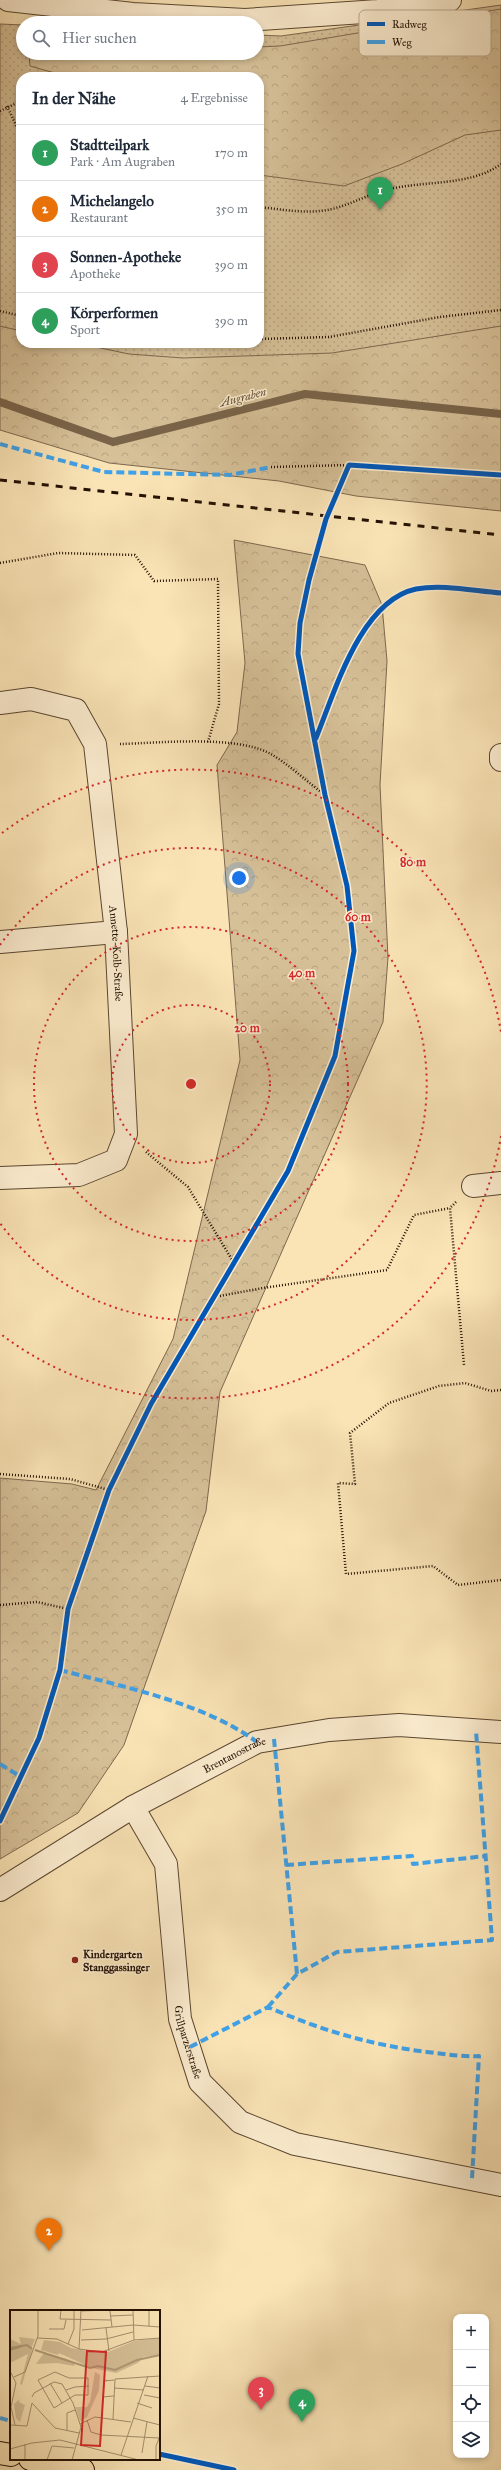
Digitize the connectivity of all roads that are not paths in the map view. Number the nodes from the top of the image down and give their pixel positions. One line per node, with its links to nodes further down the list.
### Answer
1 (8, 0): 5 (street)
2 (450, 0): 3 (street)
3 (385, 10)
4 (359, 12): 6 (street)
5 (170, 16)
6 (264, 19)
7 (0, 703): 10 (street, Annette-Kolb-Straße)
8 (501, 756): 9 (street)
9 (501, 760)
10 (116, 932): 11 (street); 12 (street, Annette-Kolb-Straße)
11 (0, 942)
12 (0, 1178)
13 (501, 1183): 14 (street)
14 (473, 1186)
15 (501, 1732): 16 (street, Brentanostraße)
16 (133, 1807): 17 (street, Brentanostraße); 18 (street, Grillparzerstraße)
17 (0, 1890)
18 (501, 2185)
19 (0, 2453): 20 (main road)
20 (10, 2455)
21 (35, 2460): 22 (main road)
22 (83, 2470)

